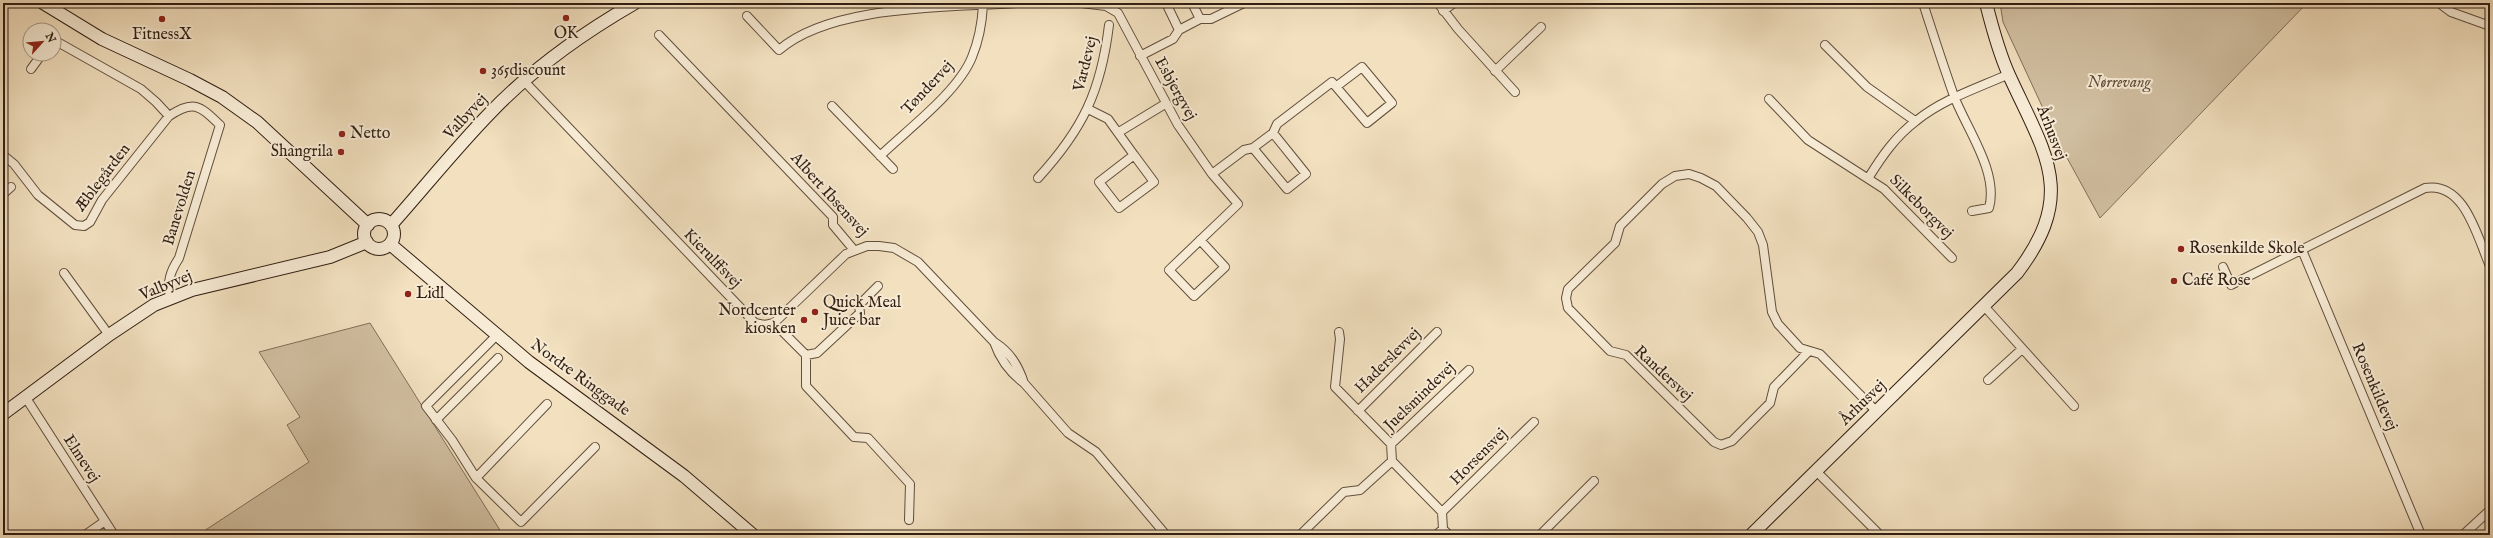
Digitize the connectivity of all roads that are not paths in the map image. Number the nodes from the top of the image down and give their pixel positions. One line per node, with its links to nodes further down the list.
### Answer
1 (43, 3): 53 (street)
2 (635, 3): 29 (street, Valbyvej)
3 (1016, 3): 13 (street)
4 (1081, 3): 24 (street, Esbjergvej)
5 (1166, 3): 20 (street)
6 (1192, 3): 16 (street)
7 (1244, 3): 16 (street)
8 (1438, 3): 14 (street)
9 (1454, 3): 14 (street)
10 (1923, 3): 32 (street, Silkeborgvej)
11 (1986, 3): 28 (street, Århusvej)
12 (2439, 3): 18 (street)
13 (983, 5): 15 (street); 44 (street, Tøndervej)
14 (1443, 11): 27 (street)
15 (747, 16)
16 (1200, 19): 20 (street)
17 (1109, 25): 36 (street, Vardevej)
18 (2490, 26)
19 (1542, 27): 27 (street)
20 (1179, 30): 24 (street)
21 (659, 35): 58 (street, Albert Ibsensvej)
22 (1825, 44): 38 (street)
23 (62, 45): 37 (street)
24 (1140, 56): 34 (street, Esbjergvej)
25 (36, 62): 26 (street)
26 (31, 69)
27 (1495, 71): 31 (street)
28 (2009, 74): 32 (street, Silkeborgvej); 66 (street, Århusvej)
29 (524, 81): 54 (street, Valbyvej); 67 (street, Kierulffsvej)
30 (1338, 86): 30 (street); 41 (street)
31 (1515, 92)
32 (1955, 98): 38 (street, Silkeborgvej); 52 (street, Silkeborgvej)
33 (1769, 99): 48 (street, Silkeborgvej)
34 (1165, 104): 40 (street); 47 (street, Esbjergvej)
35 (832, 106): 44 (street)
36 (1088, 109): 40 (street, Vardevej); 49 (street, Vardevej)
37 (169, 116): 39 (street, Æblegården); 43 (street, Æblegården)
38 (1915, 121): 48 (street, Silkeborgvej)
39 (220, 125): 65 (street, Banevolden)
40 (1119, 132): 45 (street, Vardevej)
41 (1273, 133): 42 (street); 42 (street)
42 (1253, 148): 47 (street)
43 (3, 155)
44 (880, 156): 46 (street)
45 (1134, 156): 45 (street, Vardevej)
46 (893, 169)
47 (1212, 174): 55 (street, Esbjergvej)
48 (1869, 177): 60 (street, Silkeborgvej)
49 (1038, 178)
50 (12, 187): 51 (street)
51 (3, 194)
52 (1972, 211)
53 (368, 225): 54 (street); 56 (street)
54 (391, 225): 57 (street)
55 (1200, 240): 55 (street)
56 (367, 242): 57 (street); 65 (street, Valbyvej)
57 (390, 244): 71 (street, Nordre Ringgade)
58 (854, 250): 67 (street); 100 (street, Albert Ibsensvej)
59 (2302, 250): 61 (street); 62 (street); 106 (street, Rosenkildevej)
60 (1952, 258)
61 (2490, 266)
62 (2223, 267)
63 (64, 273): 70 (street)
64 (878, 286): 74 (street)
65 (170, 298): 70 (street, Valbyvej)
66 (1984, 306): 72 (street); 82 (street, Århusvej)
67 (774, 323): 74 (street)
68 (1339, 332): 81 (street)
69 (1437, 332): 81 (street, Haderslevvej)
70 (109, 335): 78 (street, Valbyvej)
71 (497, 335): 84 (street); 99 (street, Nordre Ringgade)
72 (2022, 349): 77 (street); 80 (street)
73 (1809, 351): 73 (street, Randersvej); 82 (street, Randersvej)
74 (806, 355): 94 (street)
75 (498, 358): 84 (street)
76 (1469, 370): 86 (street, Juelsmindevej)
77 (1988, 380)
78 (26, 398): 83 (street, Valbyvej); 95 (street, Elmevej)
79 (547, 404): 90 (street)
80 (2074, 406)
81 (1358, 410): 86 (street)
82 (1878, 412): 89 (street, Århusvej)
83 (3, 414)
84 (436, 420): 90 (street)
85 (1534, 422): 93 (street, Horsensvej)
86 (1391, 444): 88 (street)
87 (595, 447): 90 (street)
88 (1392, 461): 93 (street); 101 (street)
89 (1816, 471): 104 (street, Århusvej); 105 (street)
90 (476, 478)
91 (1594, 481): 103 (street)
92 (2490, 510): 107 (street)
93 (1442, 512): 96 (street)
94 (909, 520)
95 (105, 521): 97 (street); 98 (street, Elmevej)
96 (1446, 532): 102 (street)
97 (85, 535)
98 (114, 535)
99 (753, 535)
100 (1166, 535)
101 (1300, 535)
102 (1436, 535)
103 (1540, 535)
104 (1751, 535)
105 (1880, 535)
106 (2421, 535)
107 (2463, 535)

